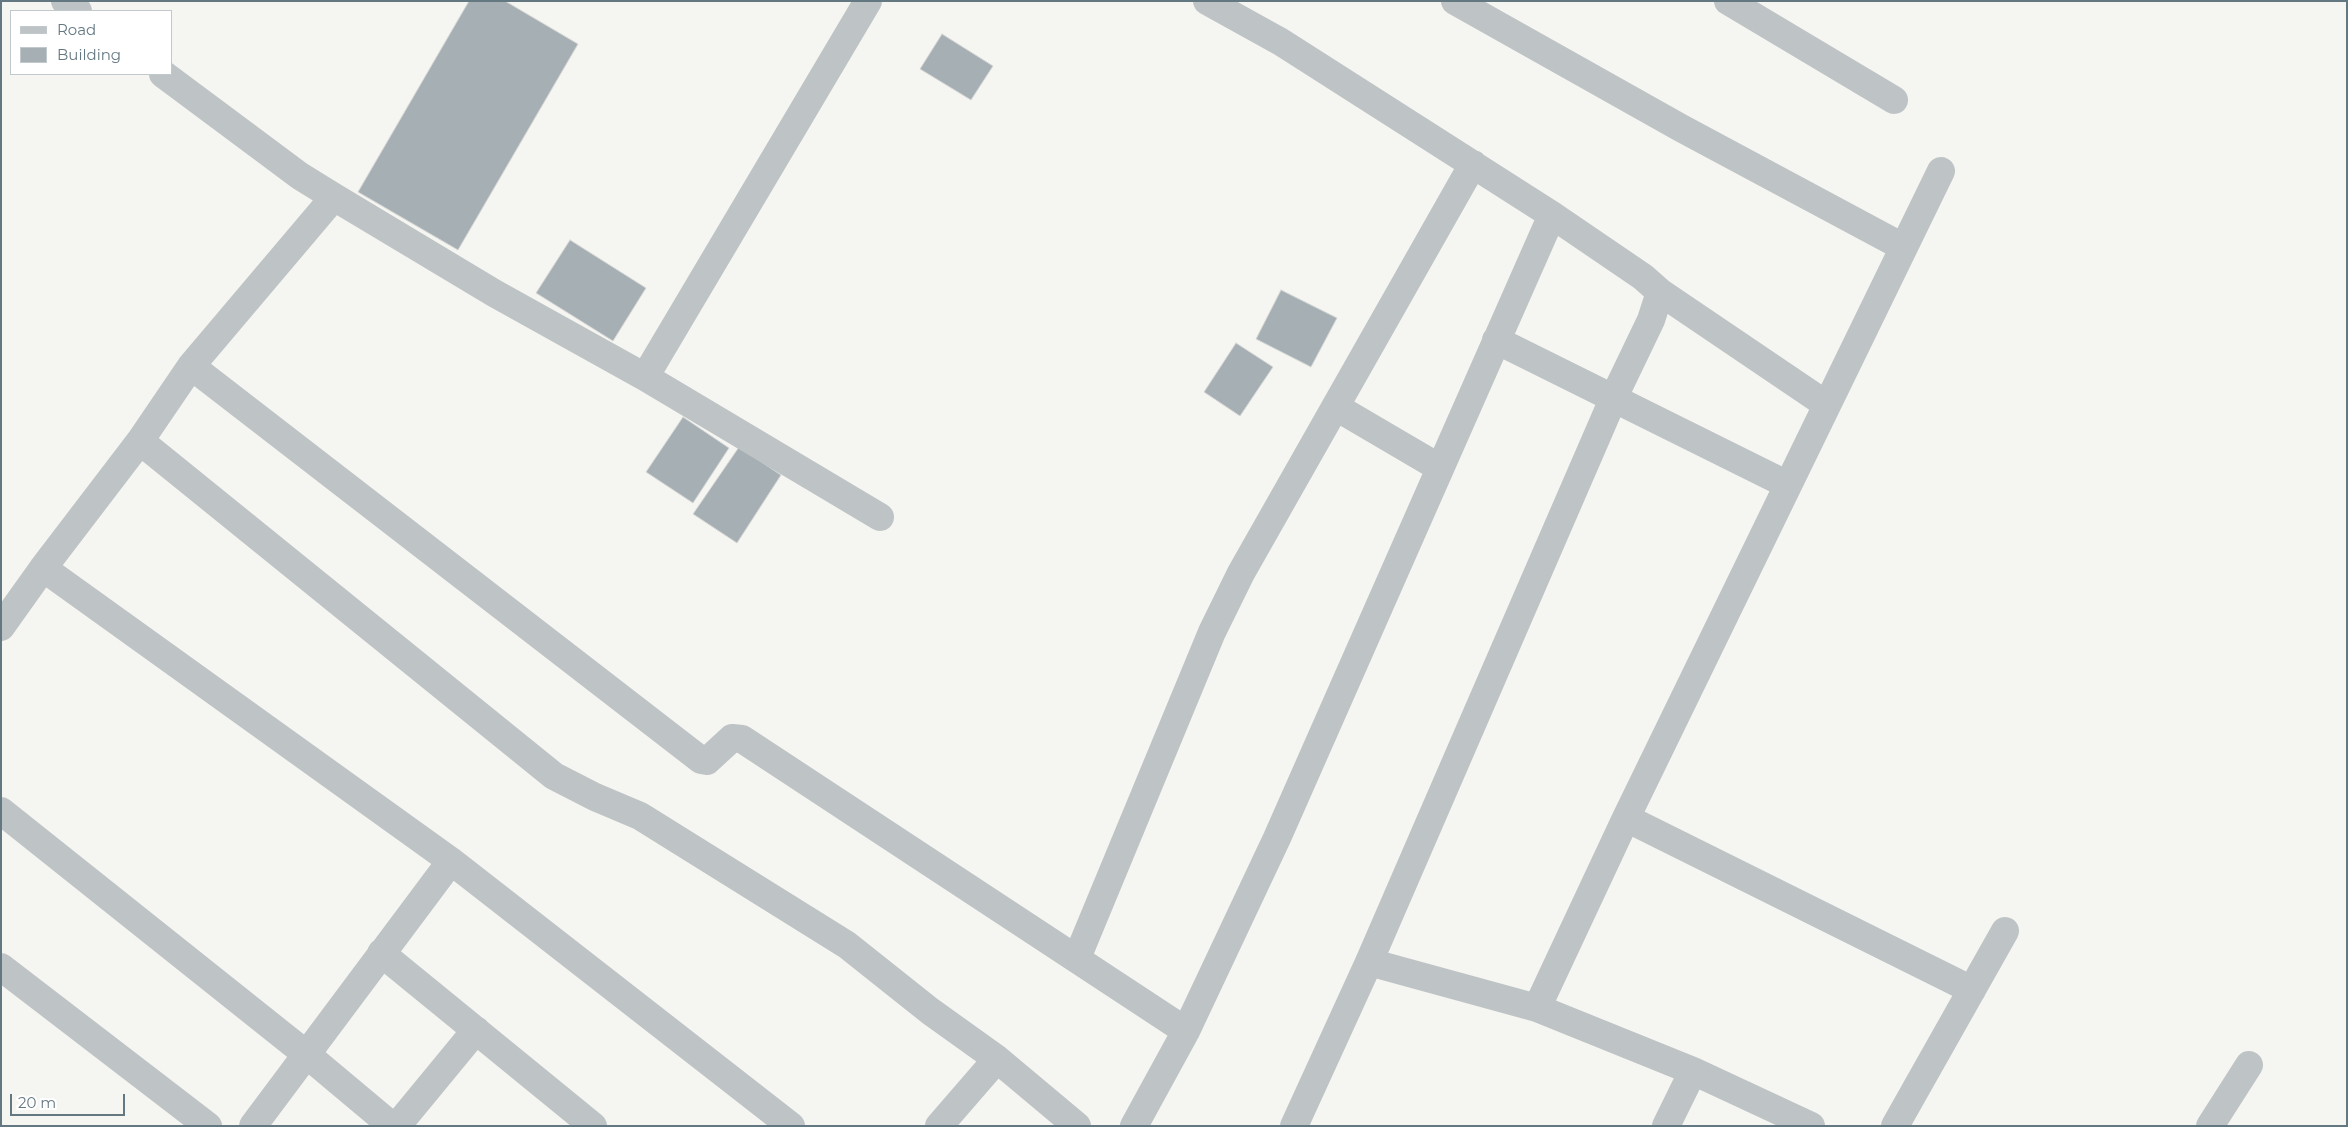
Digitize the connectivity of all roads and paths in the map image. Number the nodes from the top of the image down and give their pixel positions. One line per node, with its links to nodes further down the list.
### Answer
1 (65, 1): 6 (street)
2 (868, 1): 17 (street)
3 (1207, 1): 9 (street)
4 (1455, 1): 13 (street)
5 (1736, 3): 8 (street)
6 (77, 10)
7 (164, 75): 11 (street)
8 (1894, 100)
9 (1473, 164): 12 (street); 20 (street)
10 (1940, 171): 13 (street)
11 (334, 197): 16 (street); 17 (street)
12 (1552, 215): 14 (street); 15 (street)
13 (1903, 247): 19 (street)
14 (1660, 292): 18 (street); 19 (street)
15 (1496, 340): 18 (street); 22 (street)
16 (191, 366): 21 (street); 32 (street)
17 (645, 377): 24 (street)
18 (1614, 397): 23 (street); 33 (street)
19 (1827, 405): 23 (street)
20 (1336, 407): 22 (street); 32 (street)
21 (140, 441): 25 (street); 40 (street)
22 (1440, 468): 38 (street)
23 (1788, 485): 28 (street)
24 (880, 517)
25 (43, 568): 26 (street); 29 (street)
26 (1, 627)
27 (1, 811): 39 (street)
28 (1626, 818): 35 (street); 36 (street)
29 (451, 860): 31 (street); 43 (street)
30 (2004, 931): 35 (street)
31 (381, 953): 37 (street); 39 (street)
32 (1077, 958): 38 (street)
33 (1368, 962): 36 (street); 52 (street)
34 (1, 967): 44 (street)
35 (1972, 990): 55 (street)
36 (1537, 1008): 42 (street)
37 (476, 1030): 47 (street); 48 (street)
38 (1186, 1032): 51 (street)
39 (306, 1054): 45 (street); 46 (street)
40 (997, 1059): 49 (street); 50 (street)
41 (2249, 1064): 56 (street)
42 (1693, 1072): 53 (street); 54 (street)
43 (776, 1121)
44 (208, 1126)
45 (253, 1126)
46 (392, 1126)
47 (397, 1126)
48 (593, 1126)
49 (939, 1126)
50 (1077, 1126)
51 (1134, 1126)
52 (1294, 1126)
53 (1666, 1126)
54 (1811, 1126)
55 (1895, 1126)
56 (2210, 1126)

